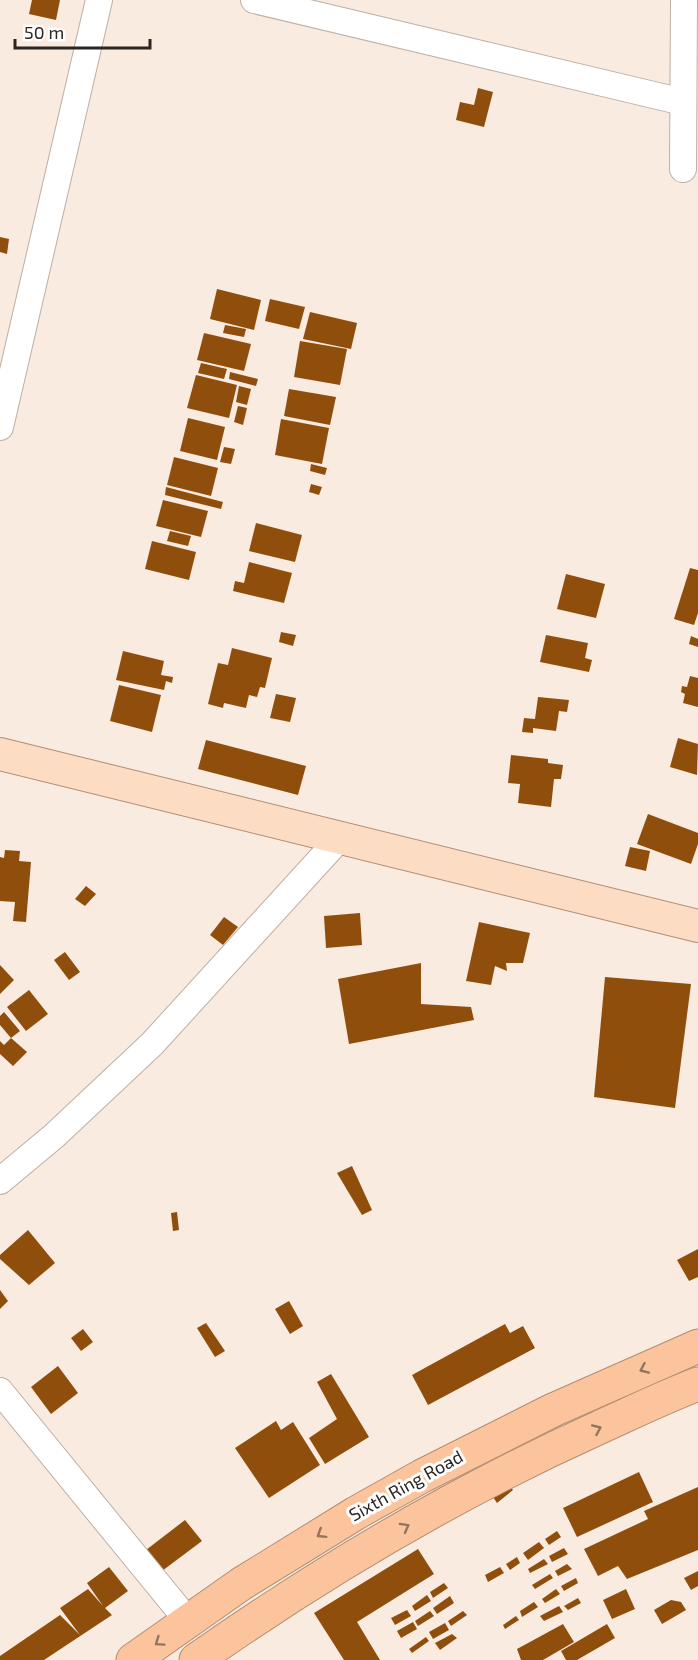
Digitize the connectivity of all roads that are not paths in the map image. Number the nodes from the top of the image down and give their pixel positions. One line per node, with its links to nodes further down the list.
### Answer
1 (99, 0): 6 (street)
2 (254, 0): 4 (street)
3 (684, 0): 4 (street)
4 (683, 102): 5 (street)
5 (682, 169)
6 (0, 427)
7 (0, 754): 8 (main road)
8 (340, 838): 9 (main road); 10 (street)
9 (698, 926)
10 (0, 1180)
11 (698, 1346): 14 (highway, Sixth Ring Road, one-way to 14)
12 (698, 1384): 15 (highway, Sixth Ring Road, one-way to 12)
13 (0, 1391): 18 (street)
14 (553, 1410): 15 (highway); 16 (highway, Sixth Ring Road, one-way to 16)
15 (567, 1442): 17 (highway, Sixth Ring Road, one-way to 15)
16 (241, 1584): 17 (highway); 18 (highway, Sixth Ring Road)
17 (260, 1616): 20 (highway, Sixth Ring Road)
18 (188, 1622): 19 (highway, Sixth Ring Road, one-way to 19)
19 (134, 1660)
20 (196, 1660)

